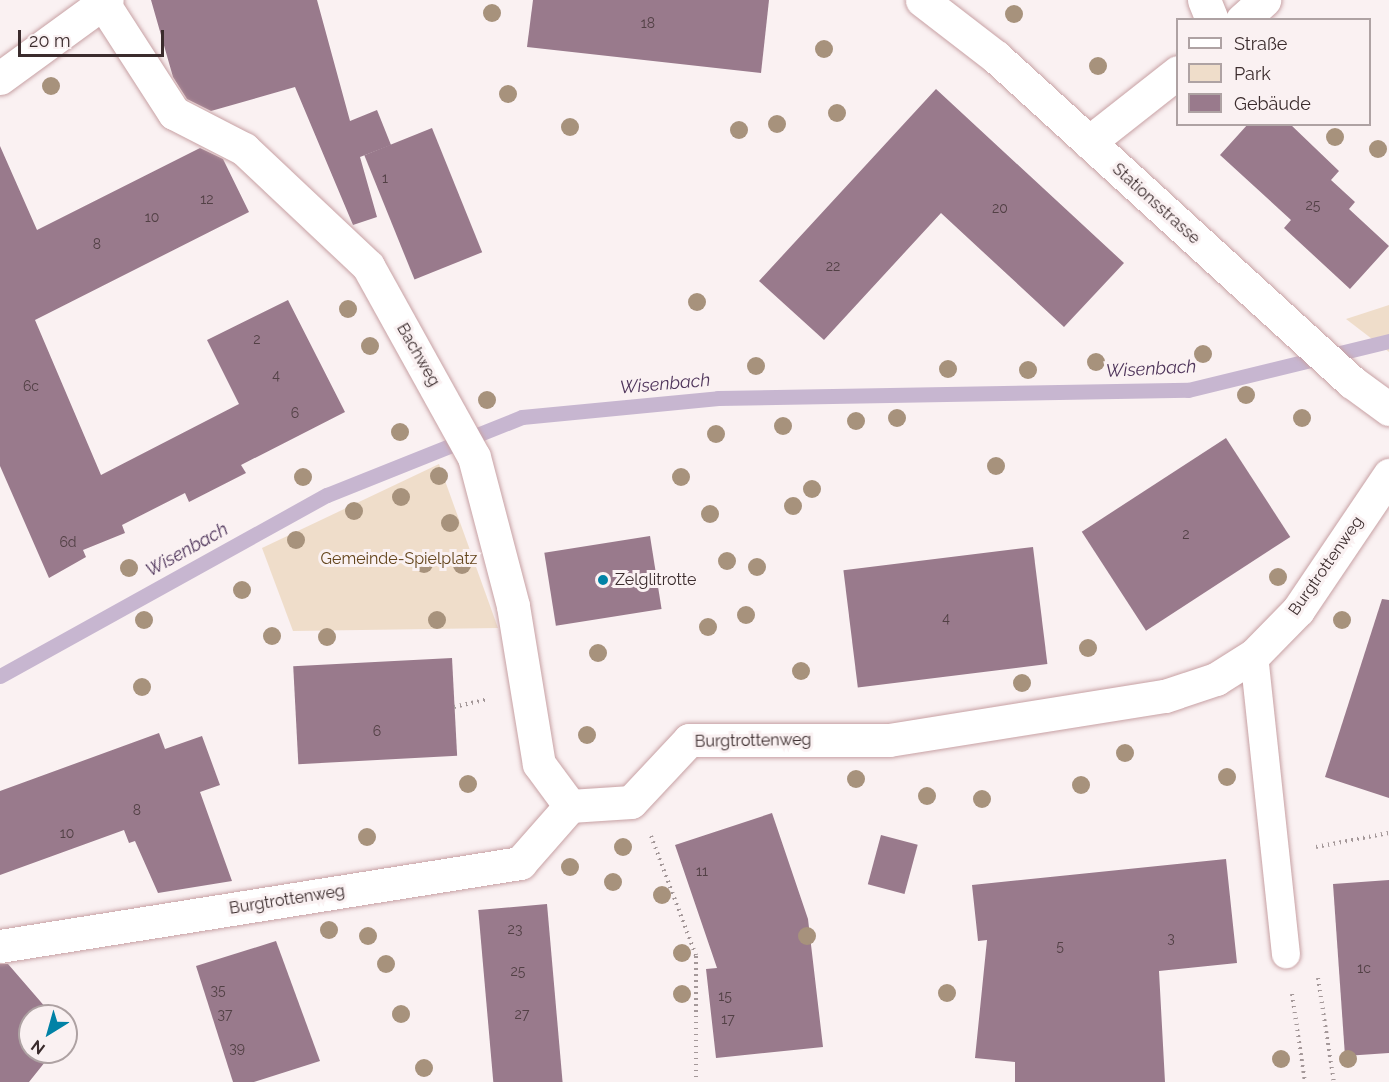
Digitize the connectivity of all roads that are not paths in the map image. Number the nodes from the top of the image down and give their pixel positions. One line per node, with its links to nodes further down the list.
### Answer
1 (922, 0): 9 (street, Stationsstrasse)
2 (1204, 0): 5 (street)
3 (1264, 0): 6 (street)
4 (105, 2): 8 (street); 13 (street, Bachweg)
5 (1211, 18)
6 (1244, 18)
7 (1176, 74): 9 (street)
8 (0, 78)
9 (1089, 142): 10 (street, Stationsstrasse)
10 (1389, 409)
11 (1389, 475): 12 (street, Burgtrottenweg)
12 (1254, 656): 13 (street, Burgtrottenweg); 15 (lane)
13 (570, 806): 14 (street, Burgtrottenweg)
14 (0, 946)
15 (1286, 954)

